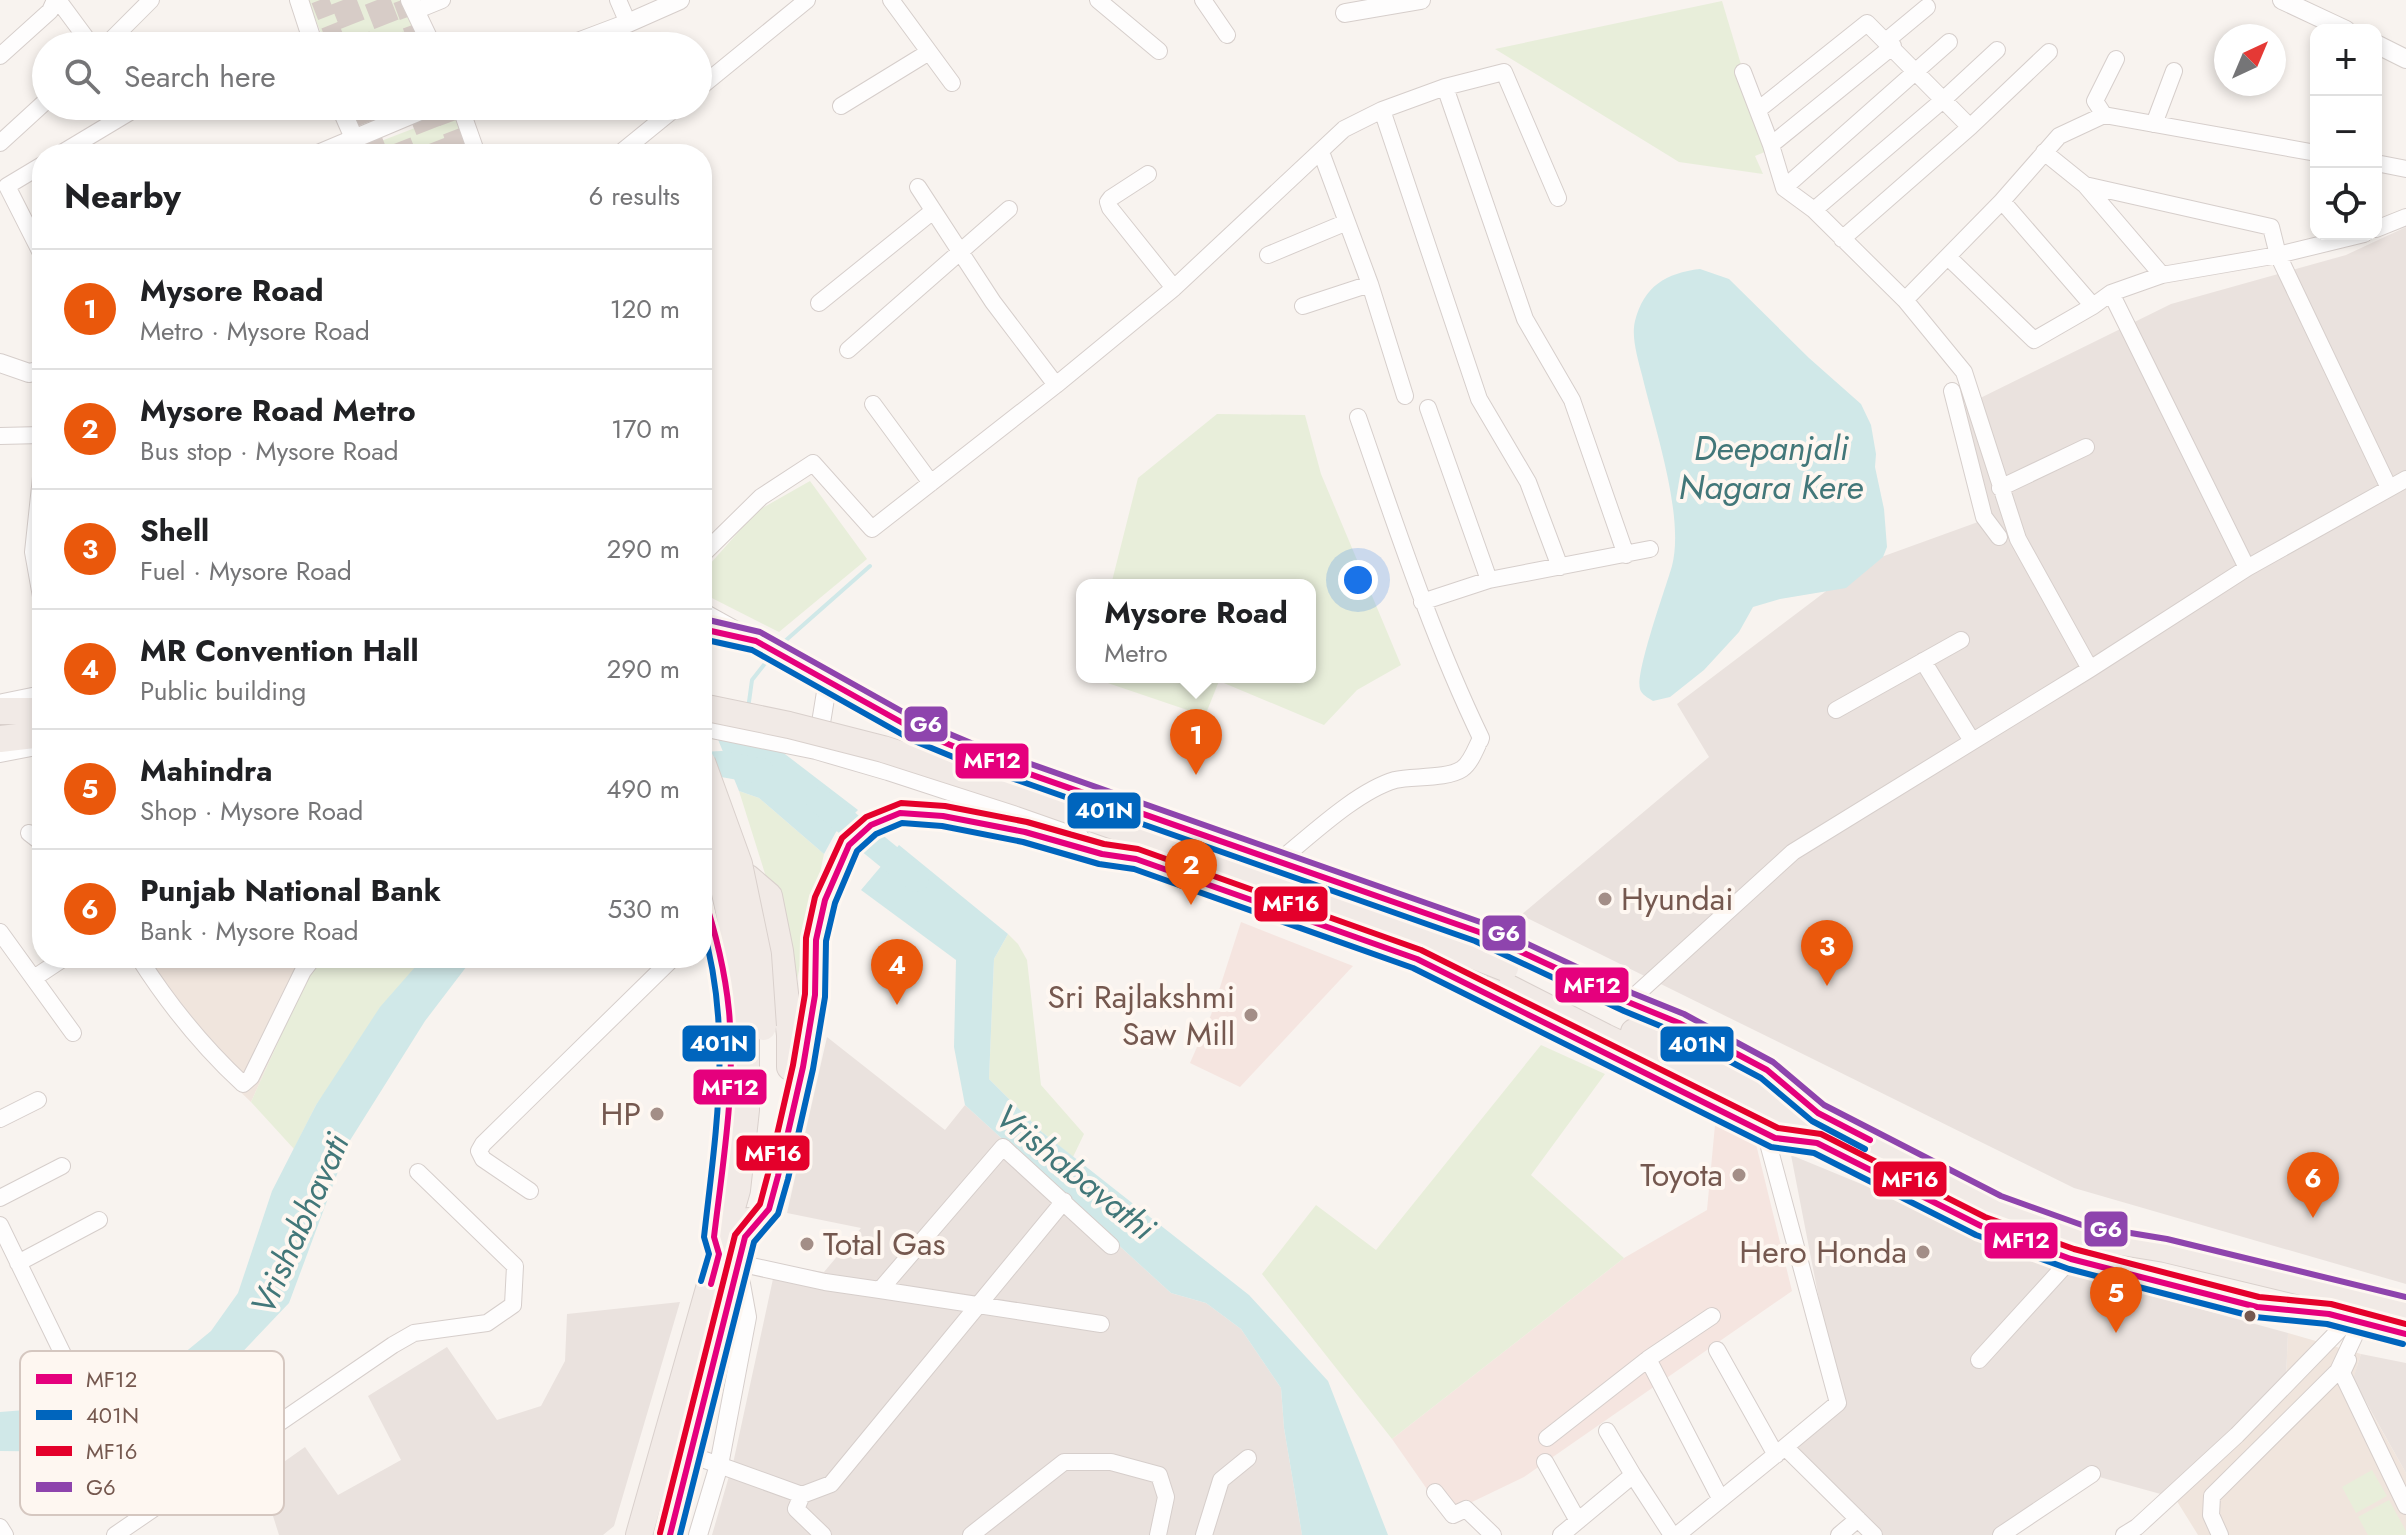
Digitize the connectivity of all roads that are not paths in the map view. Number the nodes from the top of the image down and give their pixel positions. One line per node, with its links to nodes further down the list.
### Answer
1 (56, 0): 18 (street); 31 (street)
2 (151, 0): 19 (street)
3 (299, 0): 20 (street)
4 (442, 0): 13 (street)
5 (618, 0): 16 (street)
6 (680, 0): 16 (street)
7 (807, 0): 37 (street)
8 (891, 0): 29 (street)
9 (1098, 0): 28 (street)
10 (1203, 0): 23 (street)
11 (2282, 0): 17 (street)
12 (1408, 1): 14 (street)
13 (412, 5): 21 (street)
14 (1341, 7)
15 (1927, 7): 25 (street)
16 (628, 23): 22 (street)
17 (2333, 24)
18 (81, 32)
19 (119, 32)
20 (309, 32)
21 (425, 32)
22 (604, 32)
23 (1227, 35)
24 (1949, 42): 36 (street)
25 (1890, 44): 36 (street); 43 (street); 59 (street)
26 (2382, 47): 33 (street)
27 (1997, 50): 40 (street)
28 (1159, 51)
29 (929, 52): 38 (street); 41 (street)
30 (2049, 52): 52 (street)
31 (0, 56)
32 (2116, 59): 45 (street)
33 (2406, 59)
34 (2174, 71): 51 (street)
35 (1743, 72): 43 (street)
36 (1914, 72): 40 (street); 70 (street)
37 (712, 78)
38 (952, 83)
39 (1445, 87): 42 (street); 71 (street); 113 (street)
40 (1943, 100): 52 (street); 74 (street)
41 (841, 106)
42 (1382, 110): 60 (street); 114 (street)
43 (1758, 110): 59 (street)
44 (32, 114): 53 (street)
45 (2104, 115): 51 (street); 61 (street)
46 (115, 120): 54 (street)
47 (346, 120): 55 (street)
48 (406, 120): 56 (street)
49 (465, 120): 57 (street)
50 (661, 120): 58 (street)
51 (2154, 124): 62 (street)
52 (1970, 127): 80 (street)
53 (0, 143)
54 (76, 144)
55 (356, 144)
56 (361, 144)
57 (473, 144)
58 (631, 144)
59 (1771, 145): 70 (street)
60 (1321, 152): 77 (street); 88 (street)
61 (2044, 152): 68 (street); 72 (street)
62 (2310, 152)
63 (2382, 164): 65 (street)
64 (32, 169): 67 (street)
65 (2406, 169)
66 (1148, 174): 88 (street)
67 (3, 180): 79 (street)
68 (2085, 185): 84 (street); 86 (street)
69 (918, 187): 75 (street)
70 (1784, 188): 74 (street)
71 (1558, 198)
72 (2002, 201): 85 (street); 93 (street)
73 (1009, 209): 82 (street)
74 (1814, 210): 80 (street)
75 (933, 211): 82 (street); 91 (street)
76 (2406, 217): 78 (street)
77 (1347, 222): 83 (street); 87 (street)
78 (2382, 227)
79 (32, 236)
80 (1842, 239): 90 (street)
81 (2339, 240): 84 (street)
82 (959, 253): 94 (street); 97 (street)
83 (1268, 255)
84 (2278, 255): 86 (street); 109 (street)
85 (1948, 257): 90 (street); 93 (street)
86 (2162, 275): 89 (street)
87 (1370, 284): 92 (street); 99 (street)
88 (1174, 288): 97 (street)
89 (2111, 293): 93 (street); 115 (street)
90 (1905, 300): 108 (street)
91 (819, 303)
92 (1303, 306)
93 (2093, 306)
94 (848, 350)
95 (0, 363): 96 (street)
96 (32, 372)
97 (1056, 385): 107 (street)
98 (1952, 391): 110 (street)
99 (1405, 396)
100 (873, 404): 107 (street)
101 (1428, 408): 116 (street)
102 (1358, 417): 117 (street)
103 (32, 435): 104 (street)
104 (0, 436)
105 (2086, 447): 108 (street)
106 (2406, 479): 109 (street)
107 (931, 483): 111 (street)
108 (2000, 488): 123 (street)
109 (2389, 488): 115 (street)
110 (1999, 537)
111 (712, 545)
112 (1650, 549): 113 (street)
113 (1626, 555): 114 (street)
114 (1560, 567): 116 (street)
115 (2247, 568): 123 (street)
116 (1489, 580): 117 (street)
117 (1422, 602): 143 (street)
118 (712, 617): 121 (street)
119 (712, 631): 121 (street)
120 (1961, 640): 122 (street)
121 (756, 641): 124 (street)
122 (1923, 661): 128 (street); 134 (street)
123 (2090, 669): 134 (street)
124 (828, 680): 137 (street); 143 (street)
125 (32, 697): 126 (street)
126 (0, 703)
127 (712, 709): 152 (highway, bridge)
128 (1836, 710)
129 (0, 711): 130 (highway)
130 (32, 711)
131 (712, 719): 152 (highway)
132 (712, 729): 137 (street)
133 (0, 739): 135 (highway)
134 (1972, 741): 154 (street)
135 (32, 743)
136 (32, 746): 138 (street)
137 (816, 750): 142 (street)
138 (0, 753)
139 (712, 790): 155 (highway, bridge)
140 (712, 842): 155 (highway, bridge)
141 (712, 853): 144 (highway)
142 (1136, 859): 160 (street); 161 (highway)
143 (1279, 861): 154 (street)
144 (772, 911): 145 (street); 161 (highway)
145 (712, 927)
146 (0, 932): 153 (street)
147 (712, 936): 171 (street)
148 (49, 968): 153 (street)
149 (145, 968): 150 (street)
150 (305, 968)
151 (663, 968): 164 (street)
152 (1502, 976): 158 (highway); 160 (highway)
153 (34, 978): 156 (street)
154 (1628, 1002): 158 (street)
155 (754, 1027): 169 (highway); 171 (highway)
156 (73, 1033)
157 (38, 1100): 159 (street)
158 (1818, 1113): 176 (highway)
159 (0, 1119)
160 (1771, 1126): 172 (highway); 188 (street)
161 (790, 1129): 169 (highway)
162 (62, 1166): 165 (street)
163 (418, 1172): 185 (street)
164 (530, 1191)
165 (0, 1198)
166 (1064, 1201): 170 (street); 174 (street); 175 (street)
167 (99, 1220): 173 (street)
168 (0, 1225): 173 (street)
169 (745, 1237): 171 (highway)
170 (1111, 1246)
171 (728, 1258): 174 (street); 189 (highway); 192 (street); 206 (highway)
172 (2071, 1259): 178 (highway); 184 (street)
173 (18, 1263): 182 (street)
174 (880, 1290): 175 (street)
175 (977, 1307): 179 (street); 196 (street)
176 (2406, 1307)
177 (1712, 1316): 183 (street)
178 (2358, 1322): 180 (highway); 198 (street); 203 (street); 219 (street)
179 (1101, 1324)
180 (2406, 1334)
181 (1717, 1350): 188 (street)
182 (61, 1351)
183 (1648, 1359): 187 (street); 197 (street)
184 (1979, 1360)
185 (284, 1419)
186 (1607, 1431): 194 (street)
187 (1547, 1438)
188 (1780, 1451): 197 (street); 200 (street)
189 (691, 1455): 192 (street); 207 (highway)
190 (1248, 1458): 212 (street)
191 (1545, 1462): 201 (street)
192 (719, 1465): 196 (street); 208 (street)
193 (2092, 1474): 218 (street)
194 (1633, 1475): 201 (street); 215 (street)
195 (1435, 1492): 213 (street)
196 (802, 1495): 209 (street)
197 (1720, 1498): 215 (street)
198 (2406, 1506)
199 (144, 1515): 205 (street)
200 (1858, 1519): 216 (street); 217 (street)
201 (1578, 1521): 214 (street)
202 (0, 1527): 204 (street)
203 (2134, 1532)
204 (5, 1535)
205 (115, 1535)
206 (639, 1535)
207 (670, 1535)
208 (698, 1535)
209 (823, 1535)
210 (971, 1535): 211 (street)
211 (1158, 1535)
212 (1204, 1535)
213 (1493, 1535)
214 (1561, 1535)
215 (1675, 1535)
216 (1839, 1535)
217 (1874, 1535)
218 (2001, 1535)
219 (2220, 1535)

